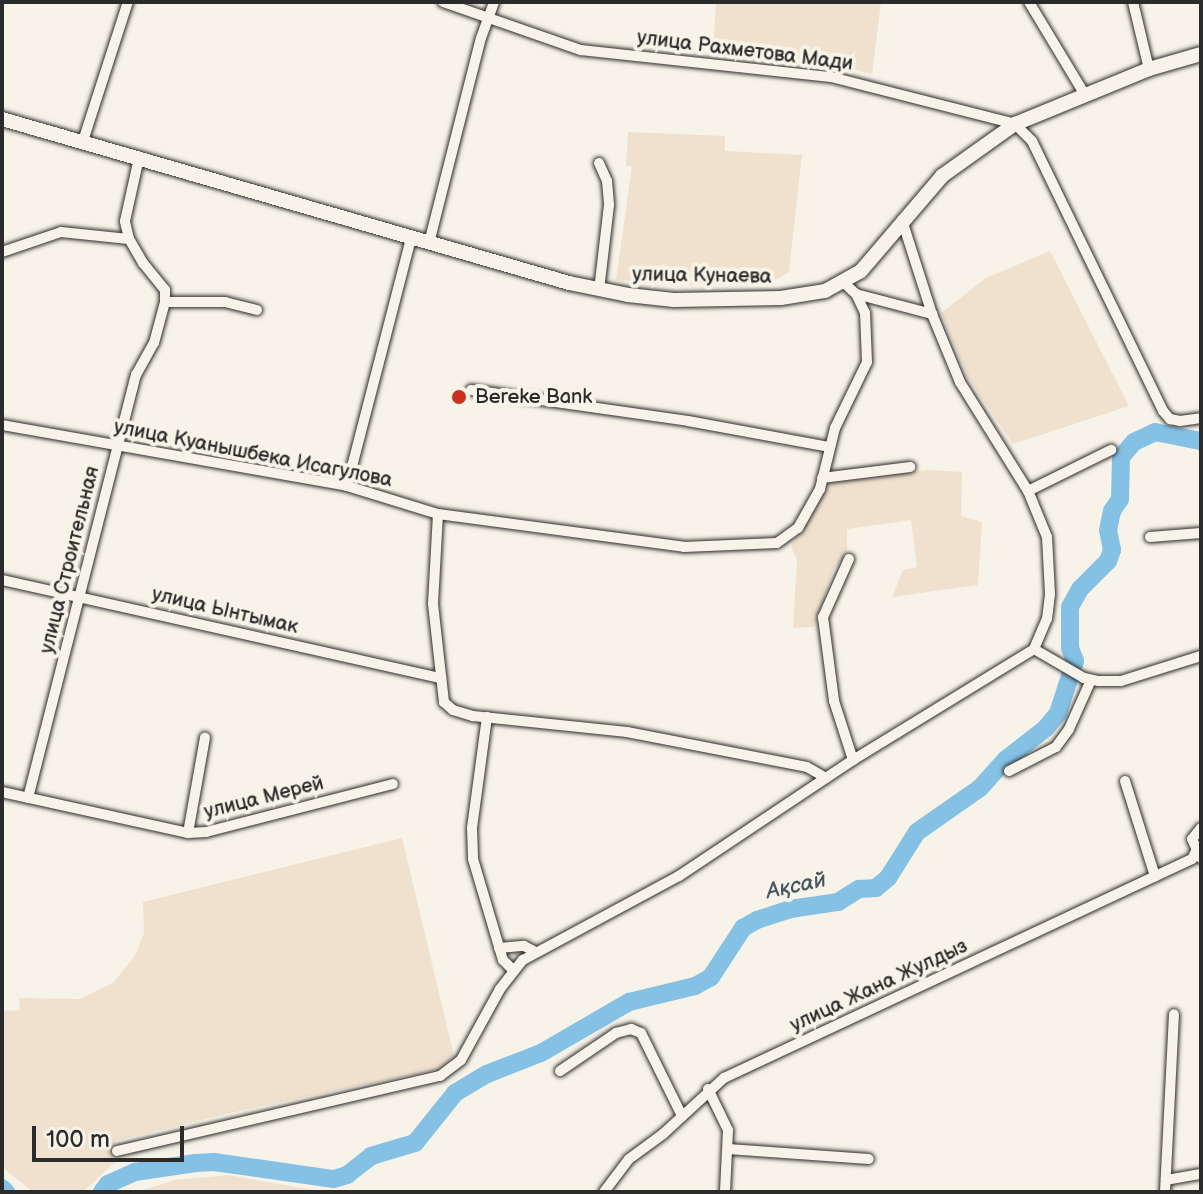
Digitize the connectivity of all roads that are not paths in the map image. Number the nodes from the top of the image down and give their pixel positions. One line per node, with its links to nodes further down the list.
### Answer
1 (128, 2): 12 (street)
2 (443, 2): 6 (street, улица Рахметова Мади)
3 (494, 2): 6 (street)
4 (1029, 2): 9 (street)
5 (1133, 2): 8 (street)
6 (488, 18): 11 (street, улица Рахметова Мади); 18 (street)
7 (1201, 54): 8 (main road, улица Кунаева)
8 (1149, 69): 9 (main road, улица Кунаева)
9 (1085, 95): 11 (main road, улица Кунаева)
10 (2, 119): 12 (main road, улица Кунаева)
11 (1015, 124): 15 (main road, улица Кунаева); 27 (street)
12 (83, 141): 13 (main road, улица Кунаева)
13 (139, 158): 16 (main road, улица Кунаева); 17 (street)
14 (599, 163): 21 (street)
15 (902, 220): 20 (main road, улица Кунаева); 25 (street)
16 (411, 238): 18 (main road, улица Кунаева); 34 (street)
17 (129, 239): 19 (street); 23 (street)
18 (429, 243): 21 (main road, улица Кунаева)
19 (2, 252)
20 (844, 283): 21 (main road, улица Кунаева); 22 (street)
21 (599, 290)
22 (856, 294): 25 (street); 30 (street, улица Куанышбека Исагулова)
23 (165, 302): 24 (street); 29 (street, улица Строительная)
24 (257, 310)
25 (932, 314): 35 (street)
26 (471, 390): 30 (street)
27 (1201, 418)
28 (2, 425): 29 (street, улица Куанышбека Исагулова)
29 (117, 447): 34 (street, улица Куанышбека Исагулова); 41 (street, улица Строительная)
30 (829, 447): 33 (street, улица Куанышбека Исагулова)
31 (1111, 450): 35 (street)
32 (910, 467): 33 (street)
33 (822, 478): 36 (street, улица Куанышбека Исагулова)
34 (347, 486): 36 (street, улица Куанышбека Исагулова)
35 (1028, 491): 42 (street)
36 (438, 514): 44 (street)
37 (1201, 533): 38 (street)
38 (1150, 537)
39 (849, 559): 48 (street)
40 (2, 580): 41 (street, улица Ынтымак)
41 (80, 597): 44 (street, улица Ынтымак); 54 (street, улица Строительная)
42 (1034, 649): 45 (street); 48 (street)
43 (1201, 656): 45 (street)
44 (441, 678): 46 (street)
45 (1088, 679): 49 (street)
46 (487, 717): 50 (street); 59 (street)
47 (205, 738): 56 (street)
48 (853, 760): 50 (street)
49 (1009, 771)
50 (826, 778): 60 (street)
51 (1125, 781): 58 (street)
52 (393, 784): 56 (street, улица Мерей)
53 (2, 792): 54 (street, улица Мерей)
54 (28, 798): 56 (street, улица Мерей)
55 (1201, 828): 57 (street)
56 (188, 833)
57 (1198, 854): 58 (street, улица Жана Жулдыз)
58 (1155, 876): 64 (street, улица Жана Жулдыз)
59 (499, 948): 60 (street); 61 (street)
60 (536, 952): 61 (street)
61 (513, 970): 67 (street)
62 (1174, 1014): 71 (street)
63 (560, 1071): 65 (street)
64 (708, 1089): 65 (street, улица Жана Жулдыз); 66 (street)
65 (682, 1116): 70 (street, улица Жана Жулдыз)
66 (728, 1149): 68 (street); 74 (street)
67 (117, 1151)
68 (869, 1159)
69 (1201, 1174): 71 (street)
70 (616, 1177): 72 (street, улица Жана Жулдыз); 73 (street)
71 (1166, 1180): 75 (street)
72 (604, 1192)
73 (620, 1192)
74 (725, 1192)
75 (1165, 1192)

